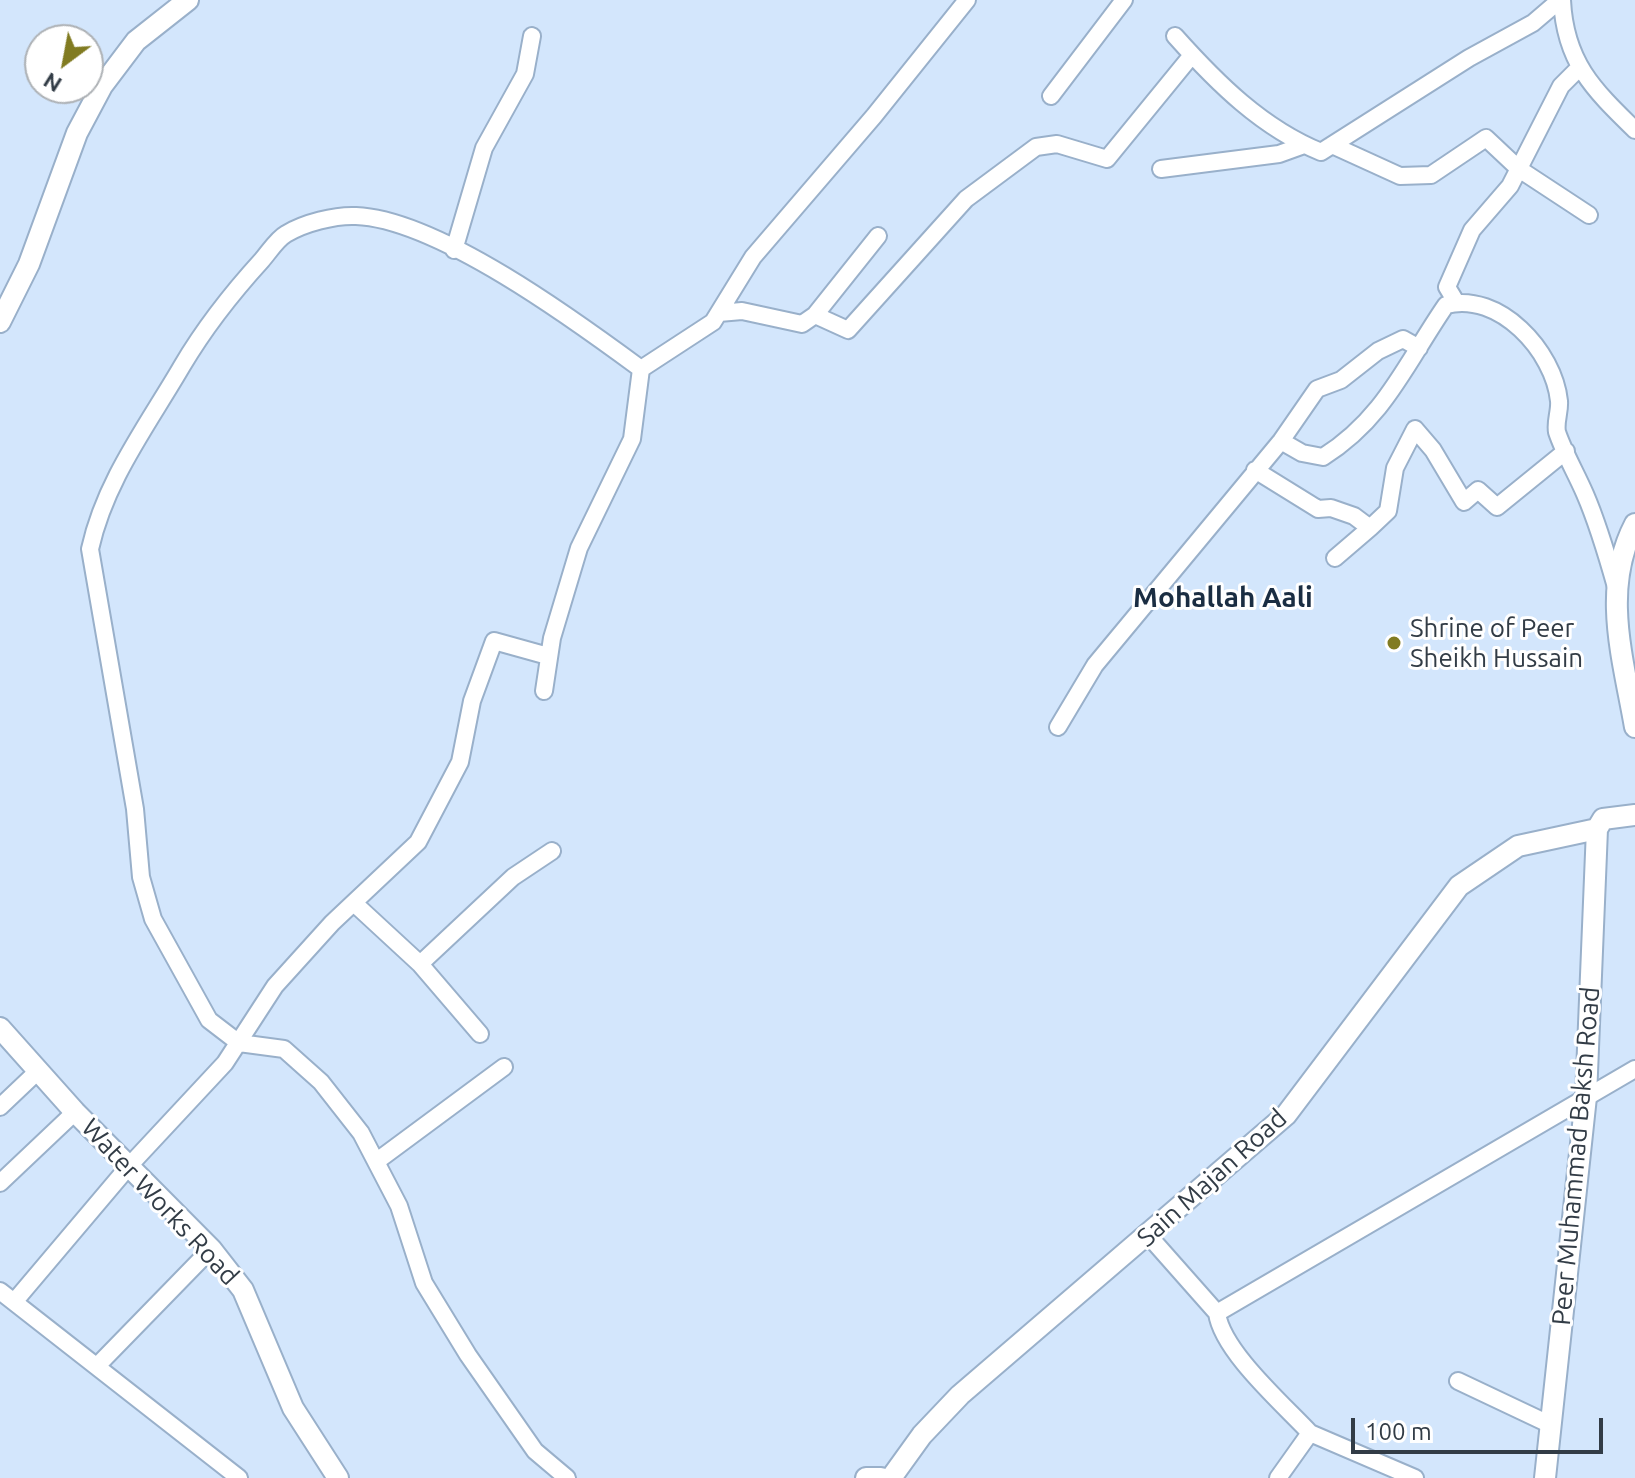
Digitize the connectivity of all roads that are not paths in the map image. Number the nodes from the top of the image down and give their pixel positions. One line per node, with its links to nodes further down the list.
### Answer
1 (188, 0): 21 (street)
2 (967, 0): 19 (street)
3 (1124, 0): 9 (street)
4 (1561, 0): 8 (street); 12 (street)
5 (532, 36): 17 (street)
6 (1175, 36): 7 (street)
7 (1192, 55): 11 (street); 20 (street)
8 (1578, 69): 10 (street); 14 (street)
9 (1051, 96)
10 (1635, 130)
11 (1304, 145): 12 (street); 13 (street)
12 (1332, 145): 14 (street)
13 (1161, 169)
14 (1519, 169): 15 (street); 18 (street)
15 (1589, 215)
16 (878, 236): 20 (street)
17 (454, 250): 23 (street); 42 (street)
18 (1456, 302): 22 (street); 25 (street)
19 (719, 313): 20 (street); 23 (street)
20 (815, 315)
21 (0, 322)
22 (1419, 348): 24 (street); 24 (street)
23 (641, 369): 31 (street)
24 (1281, 441): 26 (street)
25 (1566, 451): 28 (street); 30 (street)
26 (1255, 470): 28 (street); 33 (street)
27 (1635, 524): 30 (street)
28 (1370, 528): 29 (street)
29 (1335, 558)
30 (1616, 588): 34 (street)
31 (548, 656): 32 (street); 38 (street)
32 (544, 691)
33 (1058, 727)
34 (1635, 727)
35 (1635, 815): 36 (street)
36 (1597, 829): 46 (street, Peer Muhammad Baksh Road); 52 (street, Sain Majan Road)
37 (552, 851): 39 (street)
38 (355, 904): 39 (street); 42 (street)
39 (420, 964): 41 (street)
40 (0, 1028): 45 (street, Water Works Road)
41 (480, 1034)
42 (239, 1043): 49 (street); 50 (street)
43 (504, 1067): 49 (street)
44 (1635, 1069): 46 (street)
45 (39, 1070): 47 (street); 48 (street, Water Works Road)
46 (1586, 1097): 55 (street); 58 (street, Peer Muhammad Baksh Road)
47 (0, 1107)
48 (75, 1112): 50 (street, Water Works Road); 51 (street)
49 (377, 1161): 62 (street)
50 (129, 1166): 53 (street, Water Works Road); 54 (street)
51 (0, 1183)
52 (1148, 1235): 55 (street); 65 (street, Sain Majan Road)
53 (211, 1249): 56 (street); 61 (street, Water Works Road)
54 (7, 1297): 56 (street)
55 (1217, 1313): 59 (street)
56 (97, 1366): 60 (street)
57 (1458, 1381): 58 (street)
58 (1551, 1425): 68 (street, Peer Muhammad Baksh Road)
59 (1310, 1433): 66 (street); 67 (street)
60 (239, 1478)
61 (338, 1478)
62 (567, 1478)
63 (866, 1478): 64 (street)
64 (881, 1478)
65 (891, 1478)
66 (1278, 1478)
67 (1415, 1478)
68 (1545, 1478)

